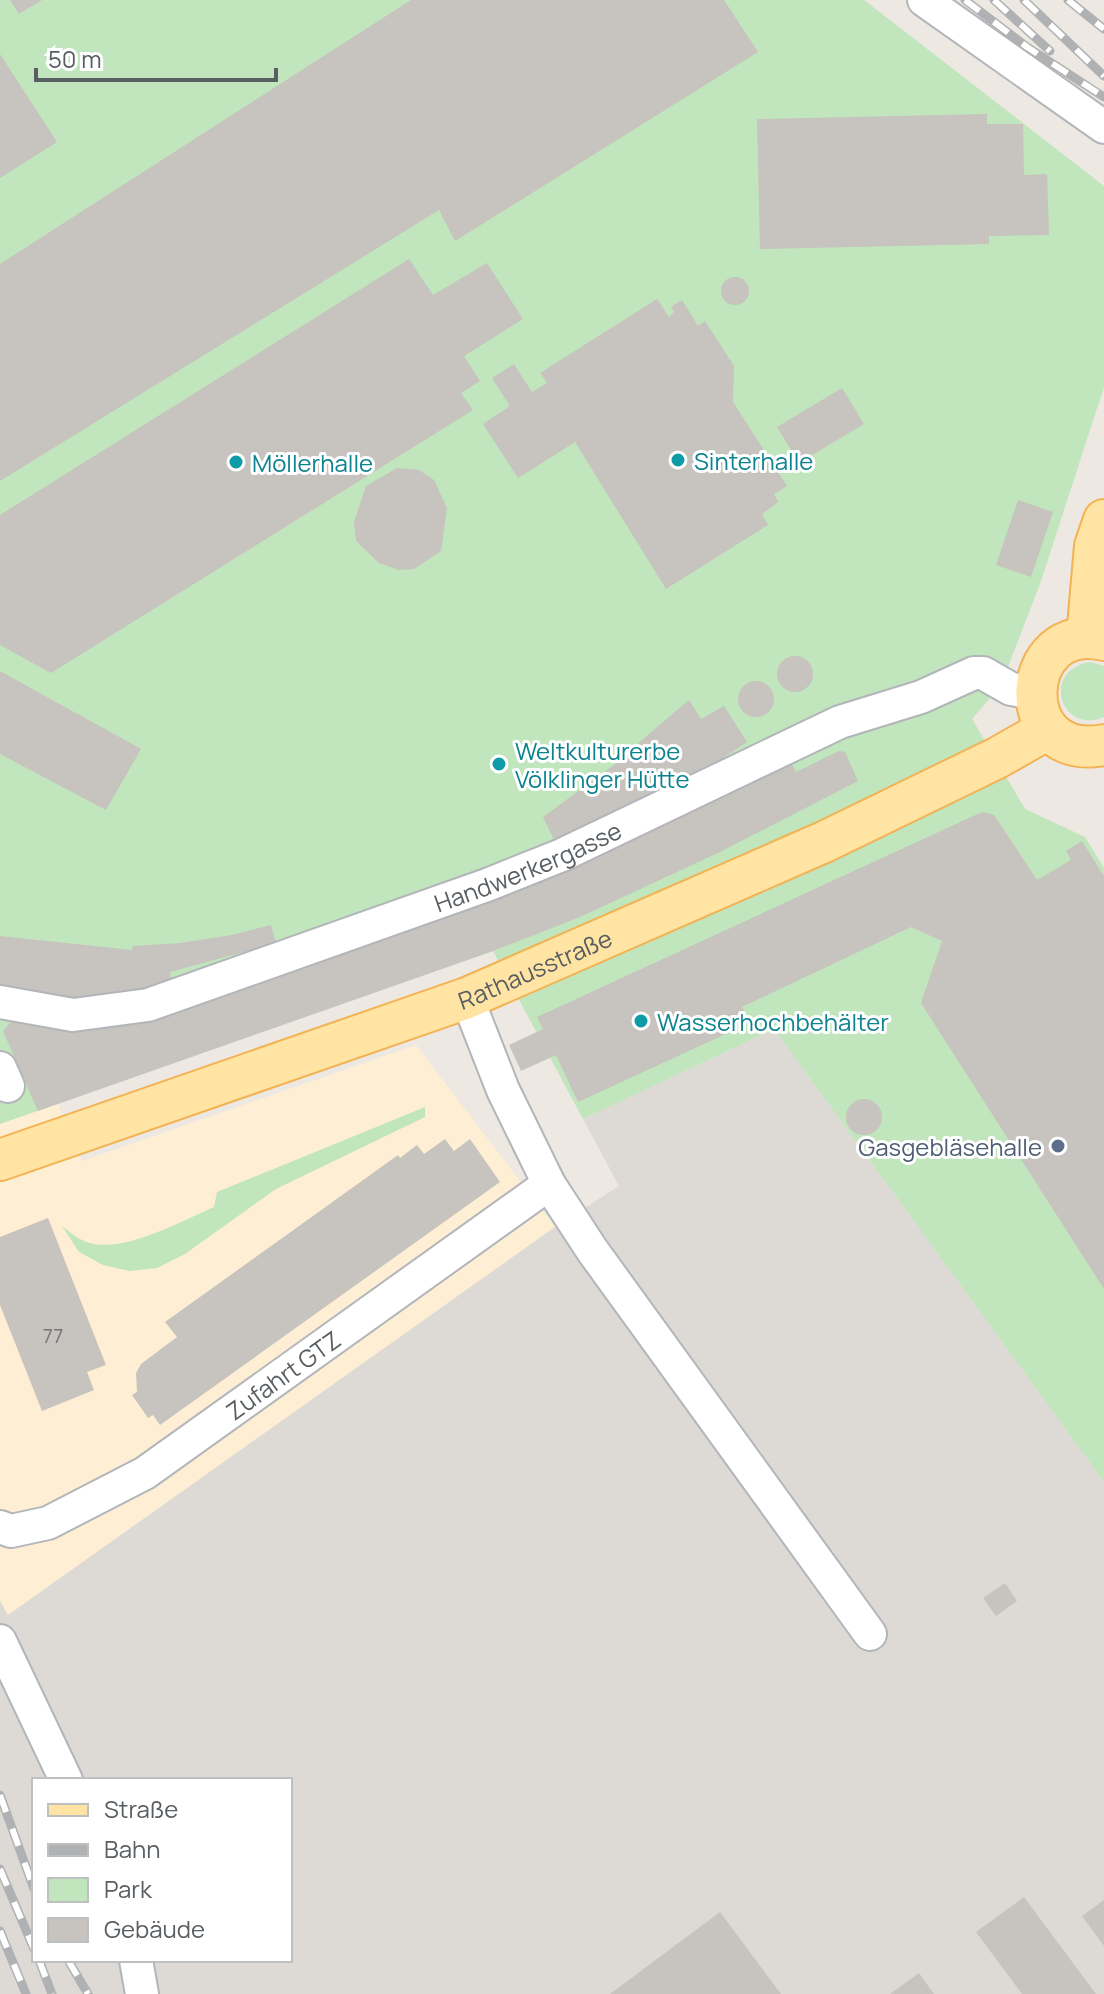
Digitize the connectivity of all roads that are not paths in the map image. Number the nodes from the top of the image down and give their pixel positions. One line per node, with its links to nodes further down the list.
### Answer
1 (924, 0): 2 (lane)
2 (1104, 127)
3 (1104, 520): 4 (main road)
4 (1096, 639): 5 (main road)
5 (1041, 711): 6 (main road); 7 (main road, Rathausstraße); 8 (lane, Handwerkergasse)
6 (1099, 751)
7 (467, 998): 9 (main road, Rathausstraße); 10 (lane)
8 (0, 1002)
9 (0, 1160)
10 (549, 1184): 11 (lane, Zufahrt GTZ); 12 (lane)
11 (0, 1527)
12 (870, 1634)
13 (0, 1641): 14 (lane)
14 (65, 1778)
15 (136, 1962): 16 (lane)
16 (142, 1994)

